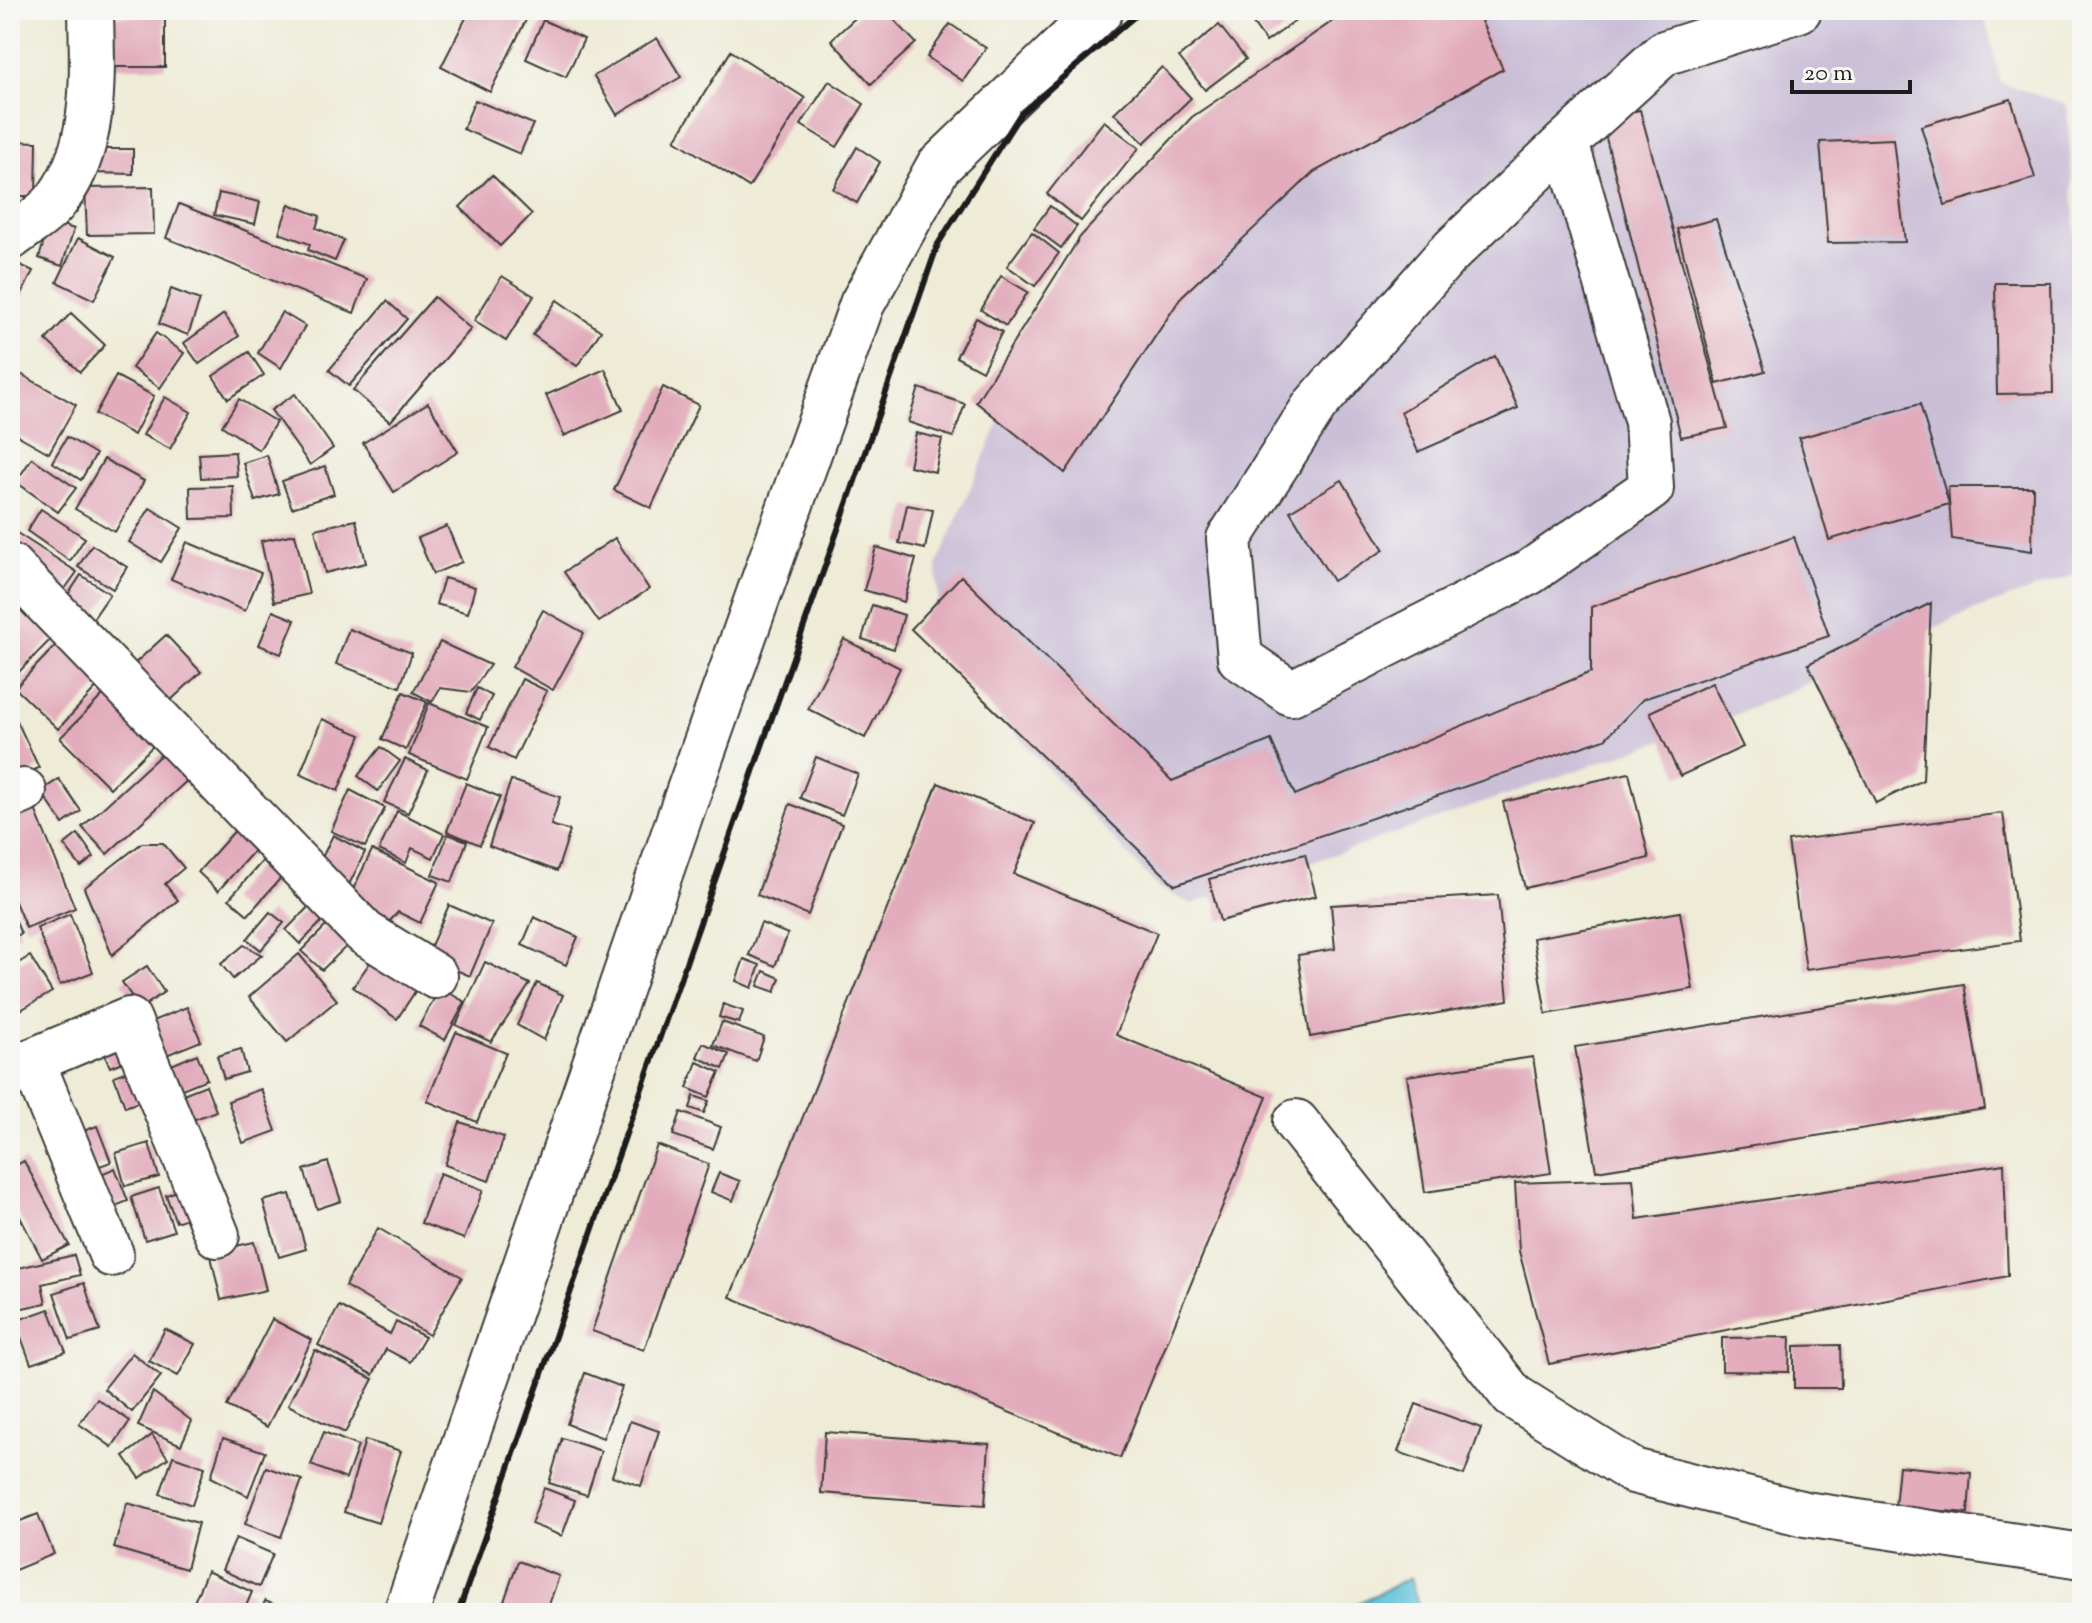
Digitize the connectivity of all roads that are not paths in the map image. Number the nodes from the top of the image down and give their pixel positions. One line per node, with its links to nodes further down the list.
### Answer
1 (91, 10): 5 (street)
2 (1101, 10): 13 (street)
3 (1799, 10): 4 (street)
4 (1566, 142): 4 (street)
5 (10, 238)
6 (10, 566): 7 (street)
7 (435, 976)
8 (21, 1065): 10 (street); 11 (street)
9 (1296, 1122): 12 (street)
10 (217, 1235)
11 (111, 1254)
12 (2082, 1556)
13 (406, 1613)

